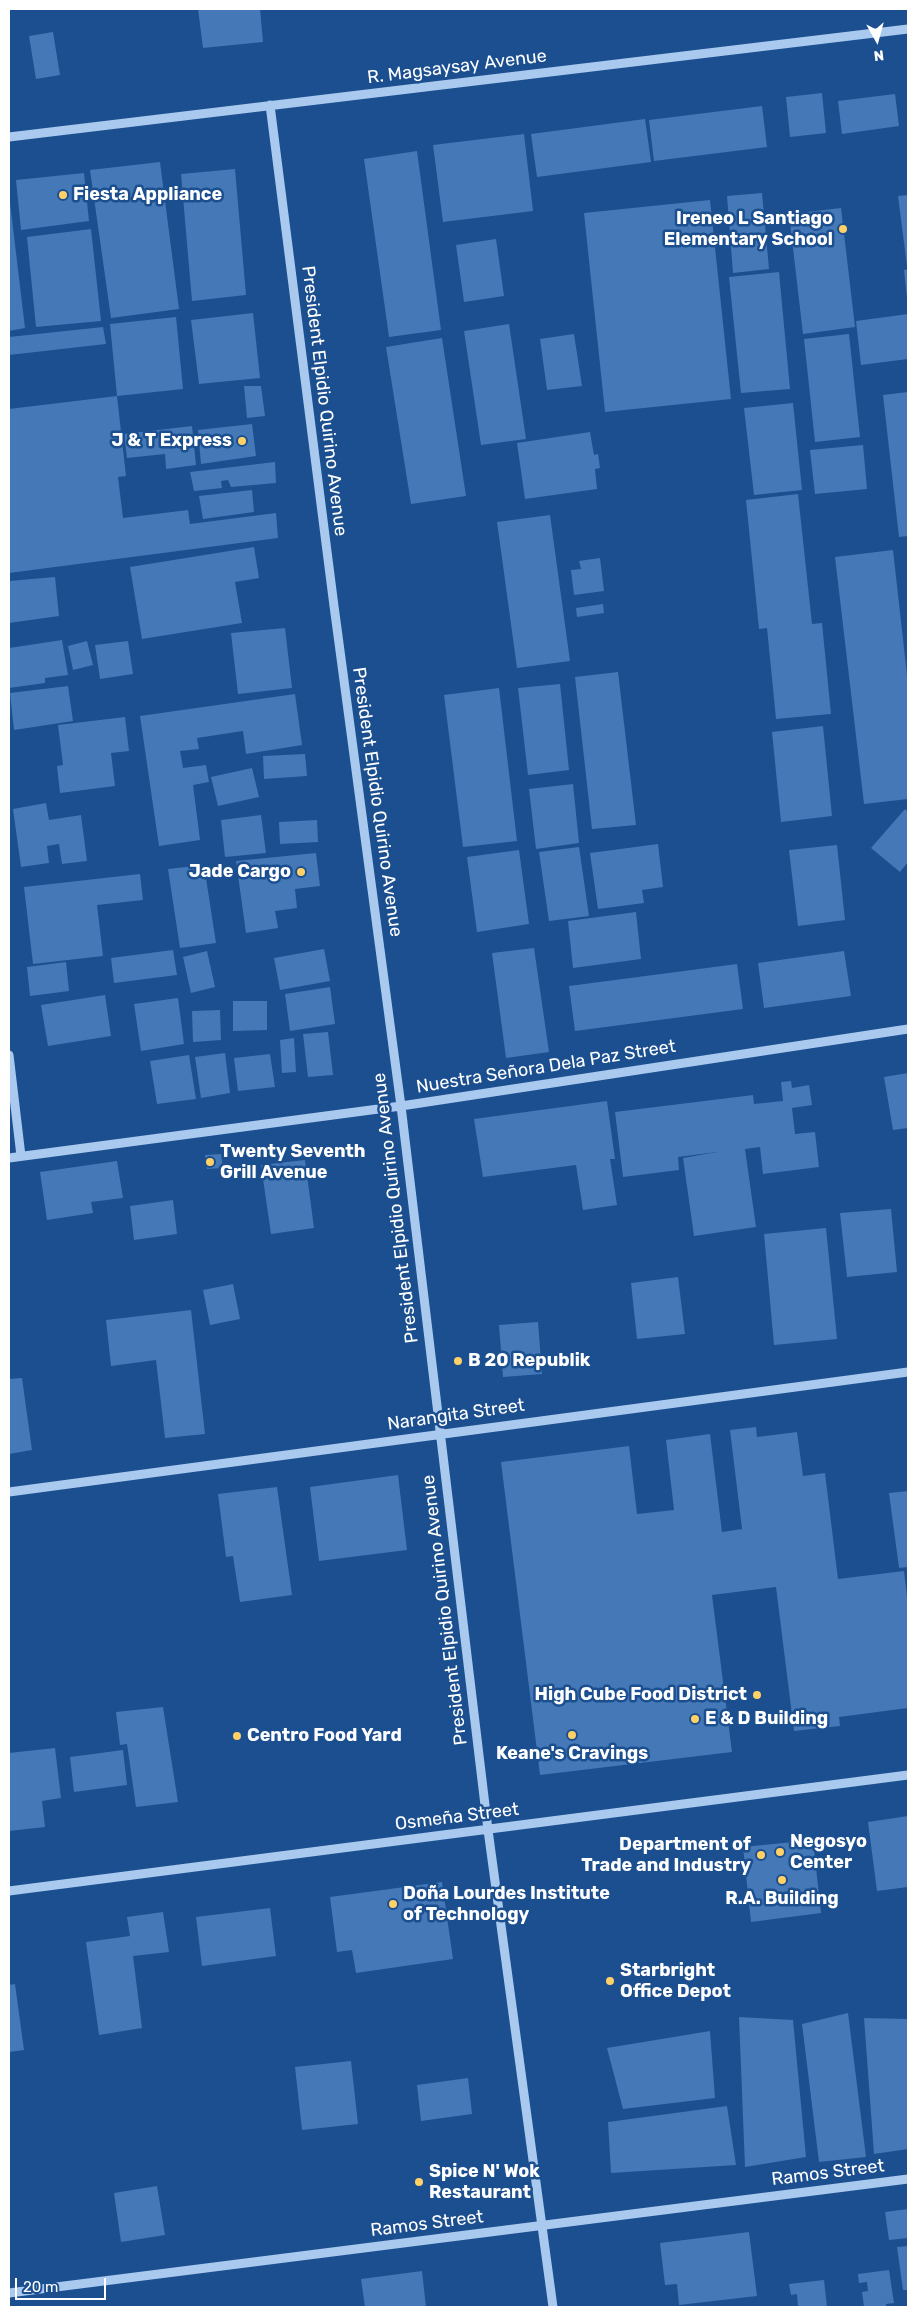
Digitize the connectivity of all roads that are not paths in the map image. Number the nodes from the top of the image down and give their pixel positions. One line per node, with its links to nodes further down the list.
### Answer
1 (908, 29): 2 (street, R. Magsaysay Avenue)
2 (270, 105): 3 (street, R. Magsaysay Avenue); 6 (street, President Elpidio Quirino Avenue)
3 (9, 137)
4 (908, 1029): 6 (street, Nuestra Señora Dela Paz Street)
5 (9, 1054): 7 (street)
6 (401, 1106): 7 (street, Nuestra Señora Dela Paz Street); 10 (street, President Elpidio Quirino Avenue)
7 (21, 1156): 8 (street, Nuestra Señora Dela Paz Street)
8 (9, 1158)
9 (908, 1372): 10 (street, Narangita Street)
10 (440, 1433): 11 (street, Narangita Street); 13 (street, President Elpidio Quirino Avenue)
11 (9, 1492)
12 (908, 1775): 13 (street, Osmeña Street)
13 (488, 1830): 14 (street, Osmeña Street); 16 (street, President Elpidio Quirino Avenue)
14 (9, 1891)
15 (908, 2179): 16 (street, Ramos Street)
16 (542, 2225): 17 (street, Ramos Street); 18 (street, President Elpidio Quirino Avenue)
17 (9, 2293)
18 (553, 2307)

